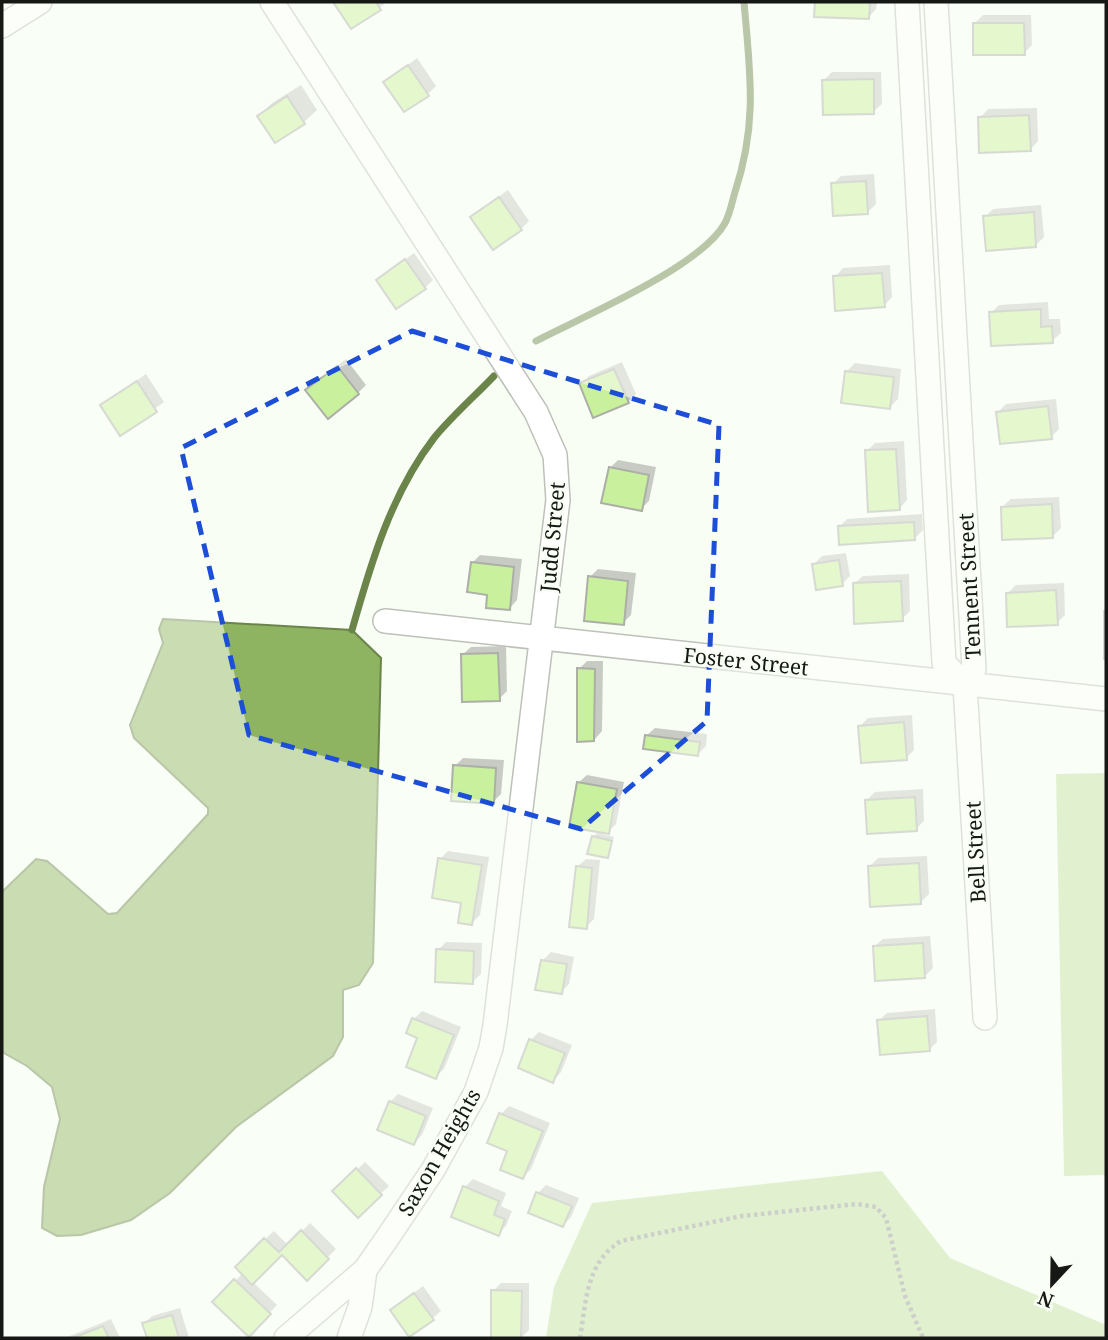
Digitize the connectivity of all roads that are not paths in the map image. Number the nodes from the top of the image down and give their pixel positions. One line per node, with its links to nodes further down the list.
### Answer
1 (40, 2): 5 (street)
2 (272, 2): 7 (street, Judd Street)
3 (907, 2): 8 (street, Tennent Street)
4 (936, 2): 8 (street, Tennent Street)
5 (2, 26)
6 (385, 621): 7 (street, Foster Street)
7 (543, 638): 8 (street, Foster Street); 11 (street, Judd Street)
8 (965, 685): 9 (street, Foster Street); 10 (street, Bell Street)
9 (1106, 699)
10 (985, 1018)
11 (495, 1025): 12 (street, Saxon Heights)
12 (365, 1270): 13 (street, Saxon Heights); 14 (street, Saxon Heights)
13 (286, 1338)
14 (349, 1338)

